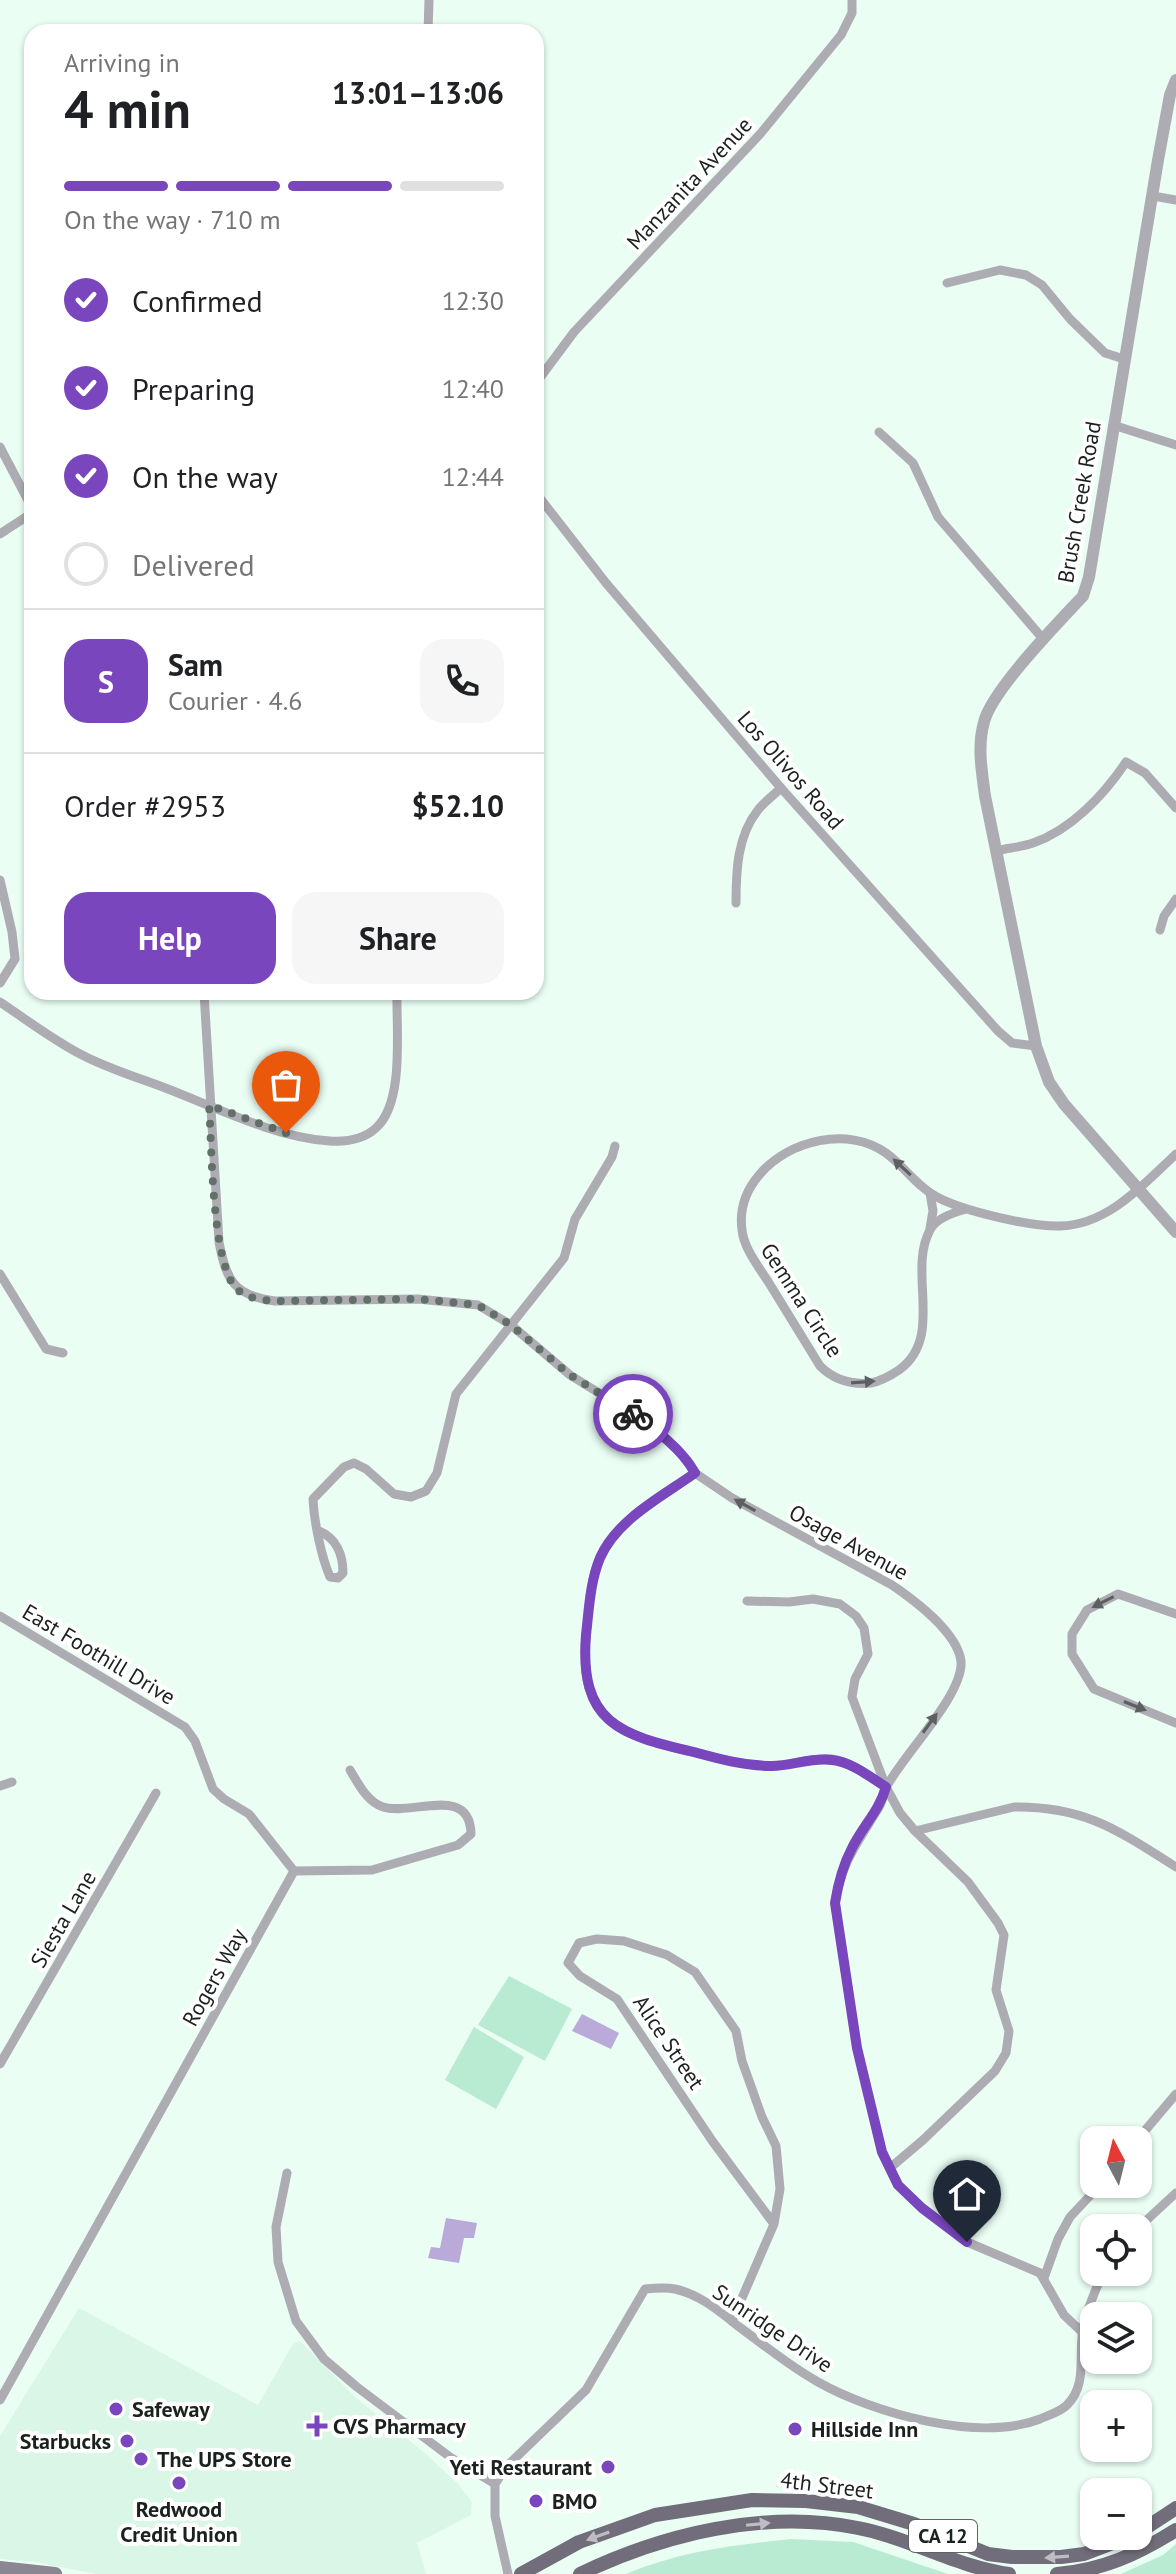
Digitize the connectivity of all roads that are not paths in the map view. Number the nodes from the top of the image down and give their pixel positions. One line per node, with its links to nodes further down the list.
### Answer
1 (429, 0): 3 (street)
2 (852, 0): 9 (street, Manzanita Avenue)
3 (428, 24)
4 (1176, 80): 5 (street, Brush Creek Road)
5 (1153, 196): 6 (street); 8 (street, Brush Creek Road)
6 (1176, 200)
7 (947, 283): 8 (street)
8 (1124, 359): 10 (street, Brush Creek Road)
9 (544, 372)
10 (1113, 425): 12 (street); 18 (street, Brush Creek Road)
11 (879, 432): 18 (street)
12 (1176, 445)
13 (0, 447): 14 (street)
14 (24, 495)
15 (544, 503): 19 (street, Los Olivos Road)
16 (24, 517): 17 (street)
17 (0, 534)
18 (1044, 640): 21 (street, Brush Creek Road)
19 (781, 788): 24 (street); 30 (street, Los Olivos Road)
20 (1176, 808): 21 (street)
21 (996, 851): 30 (street, Brush Creek Road)
22 (0, 880): 26 (street)
23 (1176, 899): 25 (street)
24 (736, 903)
25 (1160, 930)
26 (0, 983)
27 (204, 1000): 31 (street)
28 (397, 1000): 31 (street)
29 (0, 1002): 31 (street)
30 (1036, 1046): 34 (street, Brush Creek Road)
31 (209, 1105): 40 (street, Osage Avenue)
32 (615, 1146): 40 (street)
33 (1176, 1154): 34 (street, Gemma Circle)
34 (1138, 1190): 36 (street, Gemma Circle); 38 (street, Brush Creek Road)
35 (930, 1193): 36 (street, Gemma Circle); 37 (street, Gemma Circle); 37 (street, Gemma Circle, one-way to 37)
36 (967, 1209): 37 (street)
37 (930, 1228)
38 (1176, 1232)
39 (0, 1274): 41 (street)
40 (511, 1325): 42 (street, Osage Avenue); 43 (street)
41 (63, 1353)
42 (695, 1473): 51 (street, Osage Avenue, one-way to 42); 51 (street)
43 (319, 1531): 43 (street)
44 (747, 1601): 51 (street)
45 (1176, 1614): 47 (street, one-way to 47)
46 (0, 1616): 55 (street, East Foothill Drive)
47 (1176, 1723)
48 (350, 1770): 55 (street)
49 (12, 1782): 50 (street)
50 (0, 1786)
51 (886, 1787): 53 (street); 59 (street, Osage Avenue)
52 (156, 1793): 56 (street, Siesta Lane)
53 (915, 1831): 54 (street); 59 (street)
54 (1176, 1867)
55 (294, 1871): 69 (street, Rogers Way)
56 (0, 2064)
57 (1176, 2094): 58 (street)
58 (1149, 2126)
59 (890, 2168): 65 (street, Osage Avenue)
60 (287, 2173): 70 (street)
61 (1176, 2193): 63 (street)
62 (1088, 2198): 65 (street)
63 (1152, 2215)
64 (774, 2224): 64 (street, Alice Street); 66 (street, Alice Street)
65 (1044, 2278): 67 (street)
66 (732, 2321): 68 (street, Sunridge Drive); 70 (street, Sunridge Drive)
67 (1080, 2330)
68 (1081, 2374)
69 (2, 2393)
70 (495, 2484): 77 (street)
71 (1176, 2508): 72 (main road)
72 (1152, 2524)
73 (1176, 2530): 81 (main road)
74 (1094, 2550): 78 (main road, 4th Street / CA 12, one-way to 78)
75 (0, 2568): 76 (main road)
76 (55, 2574)
77 (508, 2574)
78 (521, 2574)
79 (580, 2574): 80 (main road, 4th Street / CA 12, one-way to 80)
80 (1009, 2574)
81 (1057, 2574)

